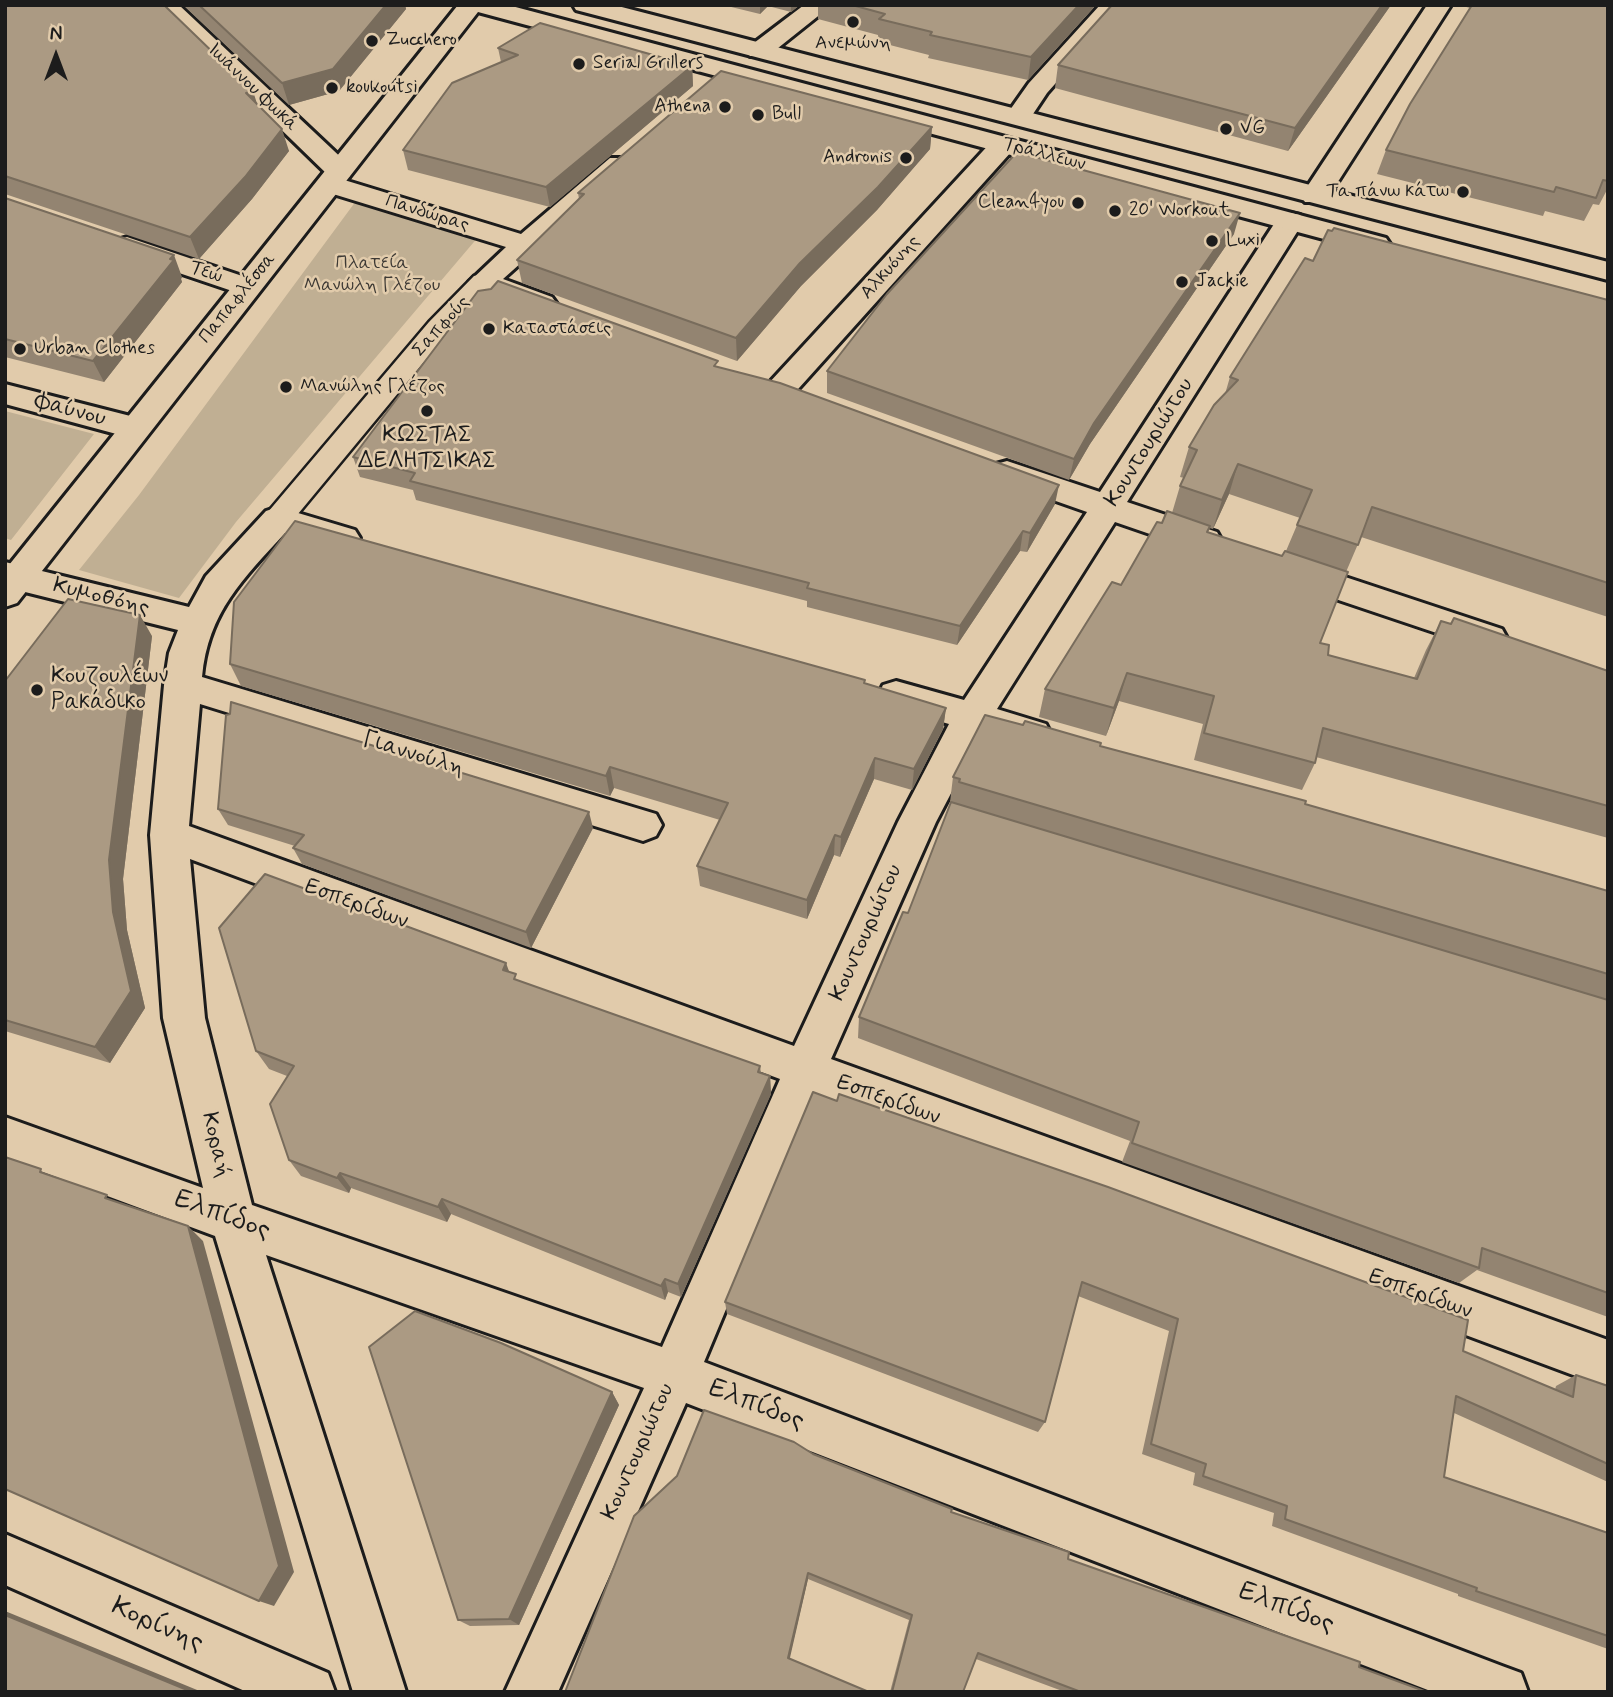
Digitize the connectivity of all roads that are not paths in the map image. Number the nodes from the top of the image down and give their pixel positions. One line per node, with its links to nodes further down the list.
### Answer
1 (165, 5): 14 (street, Ιωάννου Φωκά)
2 (471, 5): 14 (street, Παπαφλέσσα)
3 (479, 5): 9 (street, Τράλλεων)
4 (585, 5): 8 (street, Τράλλεων)
5 (820, 5): 8 (street)
6 (1113, 5): 11 (street)
7 (1439, 5): 15 (street)
8 (759, 51): 11 (street, Τράλλεων)
9 (729, 72): 10 (street); 12 (street, Τράλλεων)
10 (700, 96)
11 (1018, 117): 15 (street, Τράλλεων)
12 (1003, 145): 16 (street, Τράλλεων); 24 (street, Αλκυόνης)
13 (638, 148): 18 (street, Σαπφούς)
14 (334, 177): 18 (street, Πανδώρας); 22 (street, Παπαφλέσσα)
15 (1315, 196): 20 (street, Τράλλεων)
16 (1290, 221): 19 (street, Τράλλεων); 28 (street, Κουντουριώτου)
17 (107, 239): 22 (street, Τεώ)
18 (524, 244): 21 (street, Σαπφούς)
19 (1396, 250)
20 (1608, 271)
21 (483, 282): 23 (street); 29 (street, Σαπφούς)
22 (247, 287): 26 (street, Παπαφλέσσα)
23 (573, 315)
24 (779, 391)
25 (5, 394): 26 (street, Φαύνου)
26 (135, 428): 31 (street, Παπαφλέσσα)
27 (976, 461): 28 (street)
28 (1108, 509): 33 (street); 36 (street, Κουντουριώτου)
29 (278, 519): 30 (street); 32 (street, Σαπφούς)
30 (371, 546)
31 (10, 581): 32 (street, Κυμοθόης)
32 (198, 622): 34 (street, Κοραή)
33 (1516, 647)
34 (182, 685): 38 (street, Γιαννούλη); 39 (street, Κοραή)
35 (865, 686): 36 (street)
36 (971, 716): 37 (street); 40 (street, Κουντουριώτου)
37 (1064, 742)
38 (643, 825)
39 (169, 835): 40 (street, Εσπερίδων); 42 (street, Κοραή)
40 (804, 1070): 43 (street, Εσπερίδων); 44 (street, Κουντουριώτου)
41 (5, 1137): 42 (street, Ελπίδος)
42 (233, 1221): 44 (street, Ελπίδος); 47 (street, Κοραή)
43 (1608, 1364)
44 (674, 1375): 48 (street, Κουντουριώτου); 49 (street, Ελπίδος)
45 (5, 1559): 46 (street, Κορίνης)
46 (309, 1692)
47 (380, 1692)
48 (531, 1692)
49 (1502, 1692)

